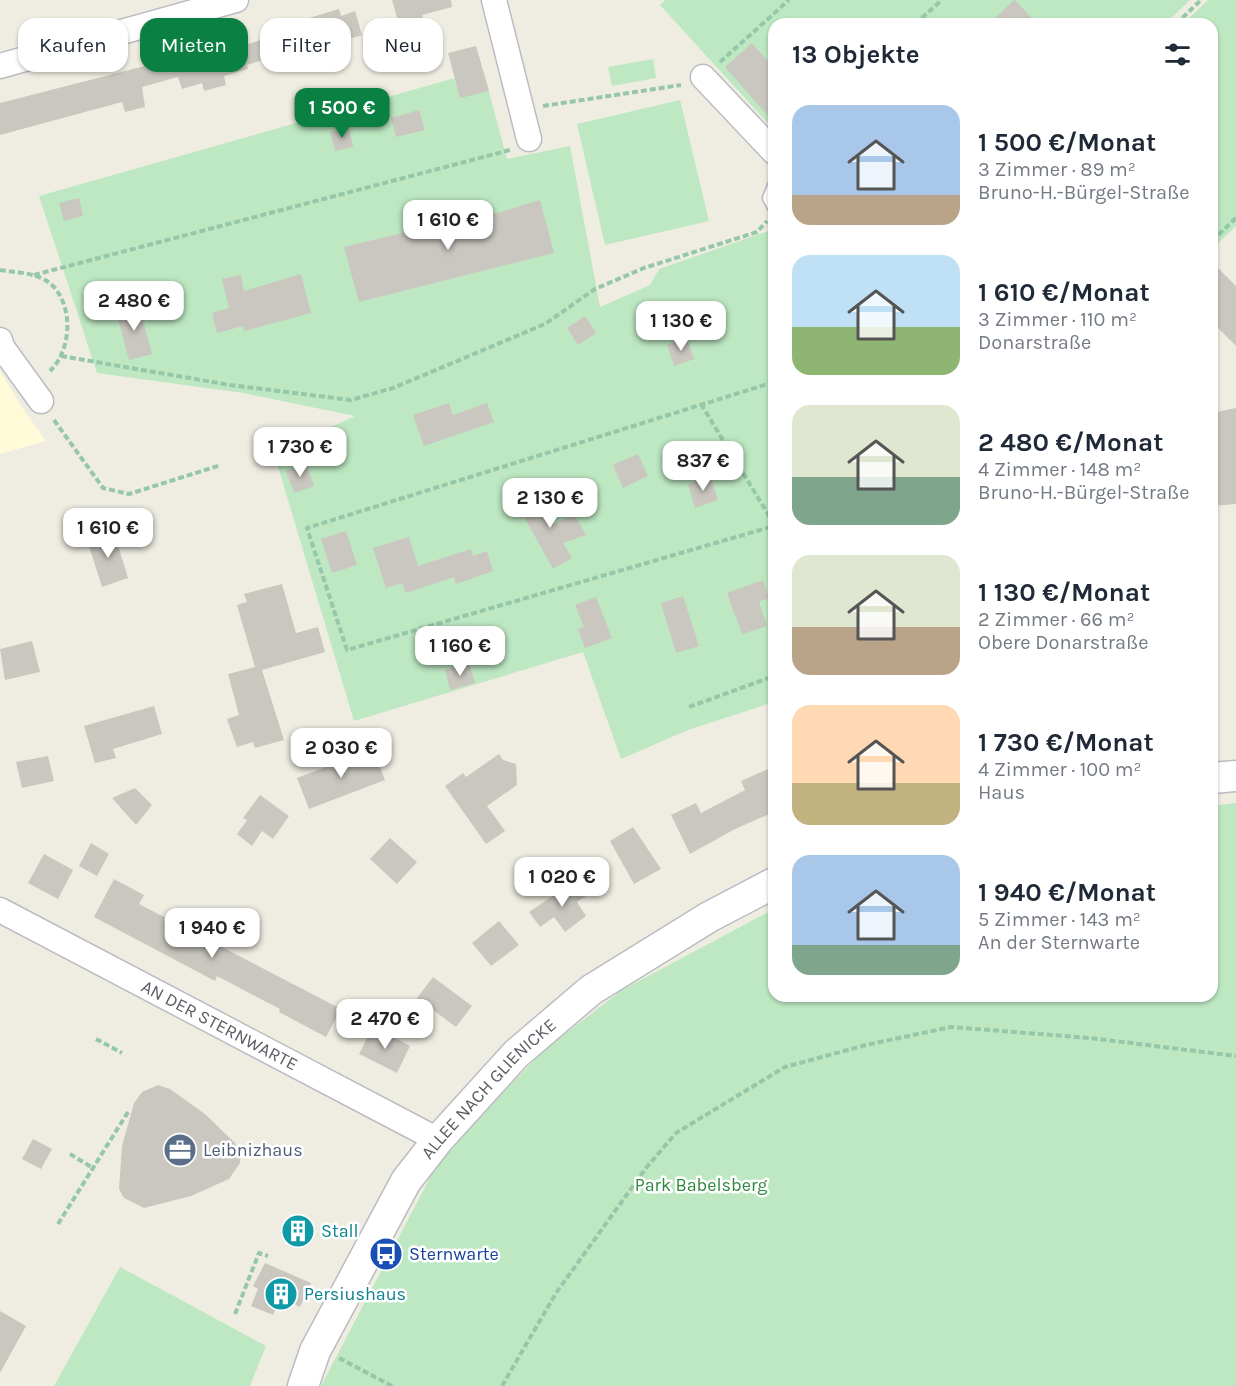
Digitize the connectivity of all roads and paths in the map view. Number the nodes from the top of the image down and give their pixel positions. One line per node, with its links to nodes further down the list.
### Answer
1 (236, 0): 10 (street)
2 (494, 0): 13 (street)
3 (789, 0): 6 (path)
4 (942, 0): 7 (path)
5 (1201, 0): 8 (path)
6 (769, 18)
7 (922, 18)
8 (1182, 18)
9 (768, 19): 11 (path)
10 (0, 66)
11 (703, 77): 12 (path); 14 (street)
12 (551, 104)
13 (529, 139)
14 (768, 146)
15 (506, 153): 20 (path)
16 (1236, 218): 18 (path)
17 (768, 220): 22 (path)
18 (1218, 235)
19 (0, 270): 20 (path)
20 (34, 275): 22 (path)
21 (0, 340): 24 (street)
22 (61, 356): 24 (path)
23 (768, 384): 25 (path)
24 (35, 393): 26 (path)
25 (701, 404): 27 (path); 28 (path)
26 (221, 465)
27 (768, 515)
28 (768, 527)
29 (768, 678): 30 (path)
30 (689, 707)
31 (1236, 776): 32 (street)
32 (1218, 778)
33 (768, 886): 39 (street, ALLEE NACH GLIENICKE)
34 (0, 910): 39 (street, AN DER STERNWARTE)
35 (96, 1039): 36 (path)
36 (122, 1053)
37 (1236, 1056): 48 (path)
38 (128, 1112): 41 (path)
39 (438, 1140): 45 (street, ALLEE NACH GLIENICKE)
40 (70, 1154): 41 (path)
41 (93, 1168): 42 (path)
42 (58, 1224)
43 (268, 1256): 44 (path)
44 (235, 1314)
45 (315, 1351): 46 (street, ALLEE NACH GLIENICKE); 47 (path)
46 (303, 1386)
47 (392, 1386)
48 (502, 1386)

